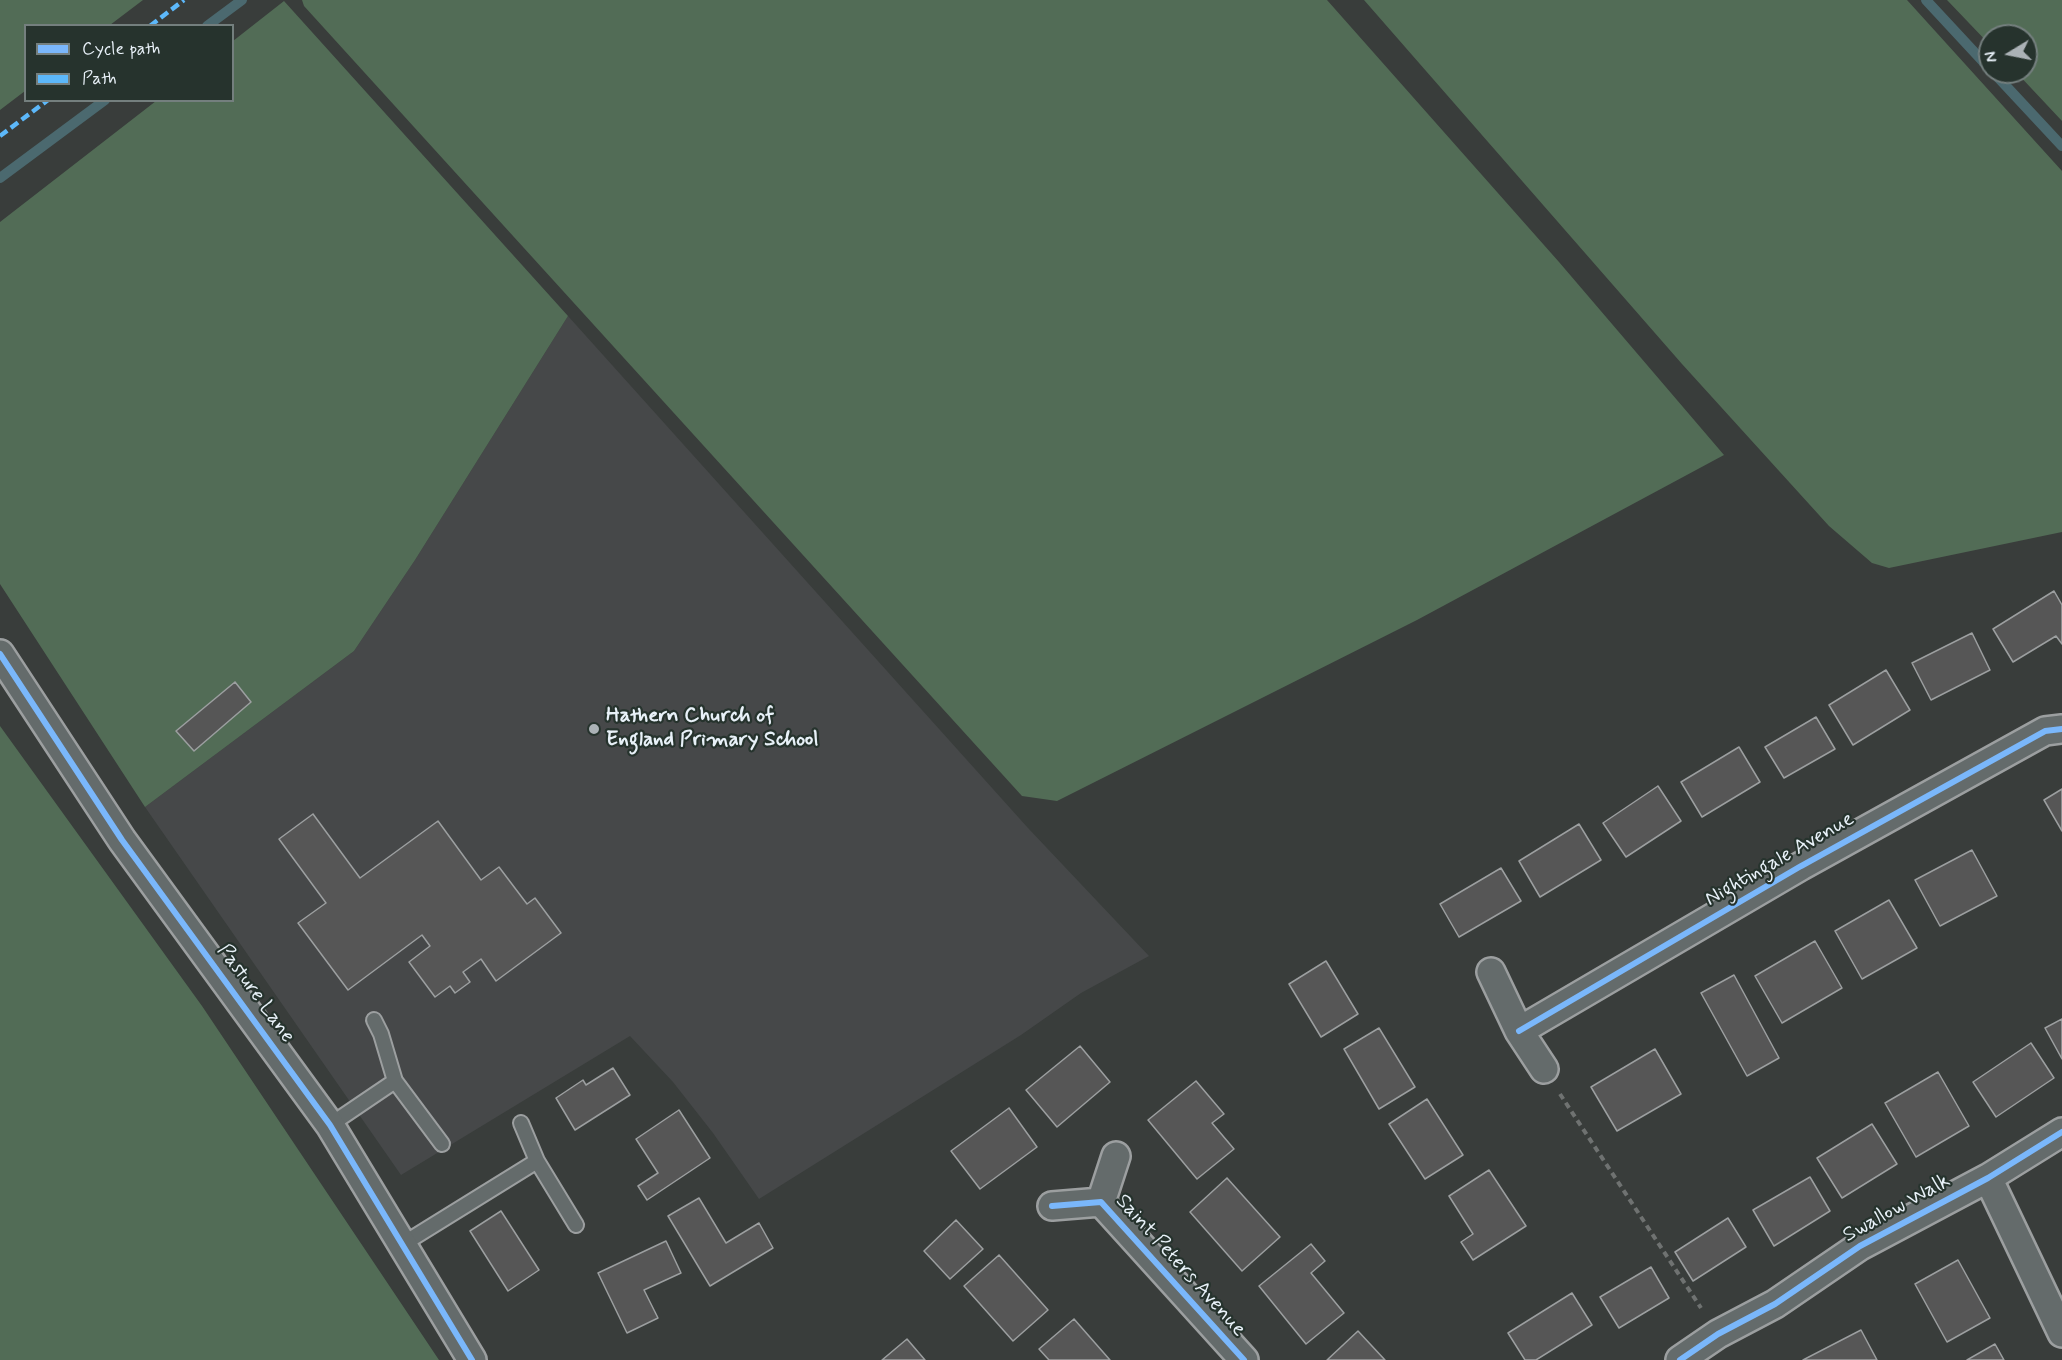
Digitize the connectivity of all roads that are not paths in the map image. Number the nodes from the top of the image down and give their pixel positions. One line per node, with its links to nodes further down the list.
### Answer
1 (0, 654): 9 (street, Pasture Lane)
2 (2062, 729): 5 (street, Nightingale Avenue)
3 (1491, 972): 5 (street)
4 (374, 1020): 7 (lane)
5 (1519, 1031): 6 (street)
6 (1544, 1069)
7 (395, 1081): 9 (lane); 11 (lane)
8 (521, 1123): 13 (lane)
9 (330, 1125): 18 (street, Pasture Lane)
10 (2062, 1132): 14 (street, Swallow Walk)
11 (442, 1144)
12 (1116, 1156): 15 (street, Saint Peters Avenue)
13 (537, 1161): 17 (lane); 18 (lane)
14 (1988, 1178): 19 (street); 22 (street, Swallow Walk)
15 (1101, 1202): 16 (street, Saint Peters Avenue); 21 (street, Saint Peters Avenue)
16 (1053, 1206)
17 (576, 1225)
18 (403, 1244): 20 (street, Pasture Lane)
19 (2062, 1333)
20 (472, 1360)
21 (1244, 1360)
22 (1680, 1360)

